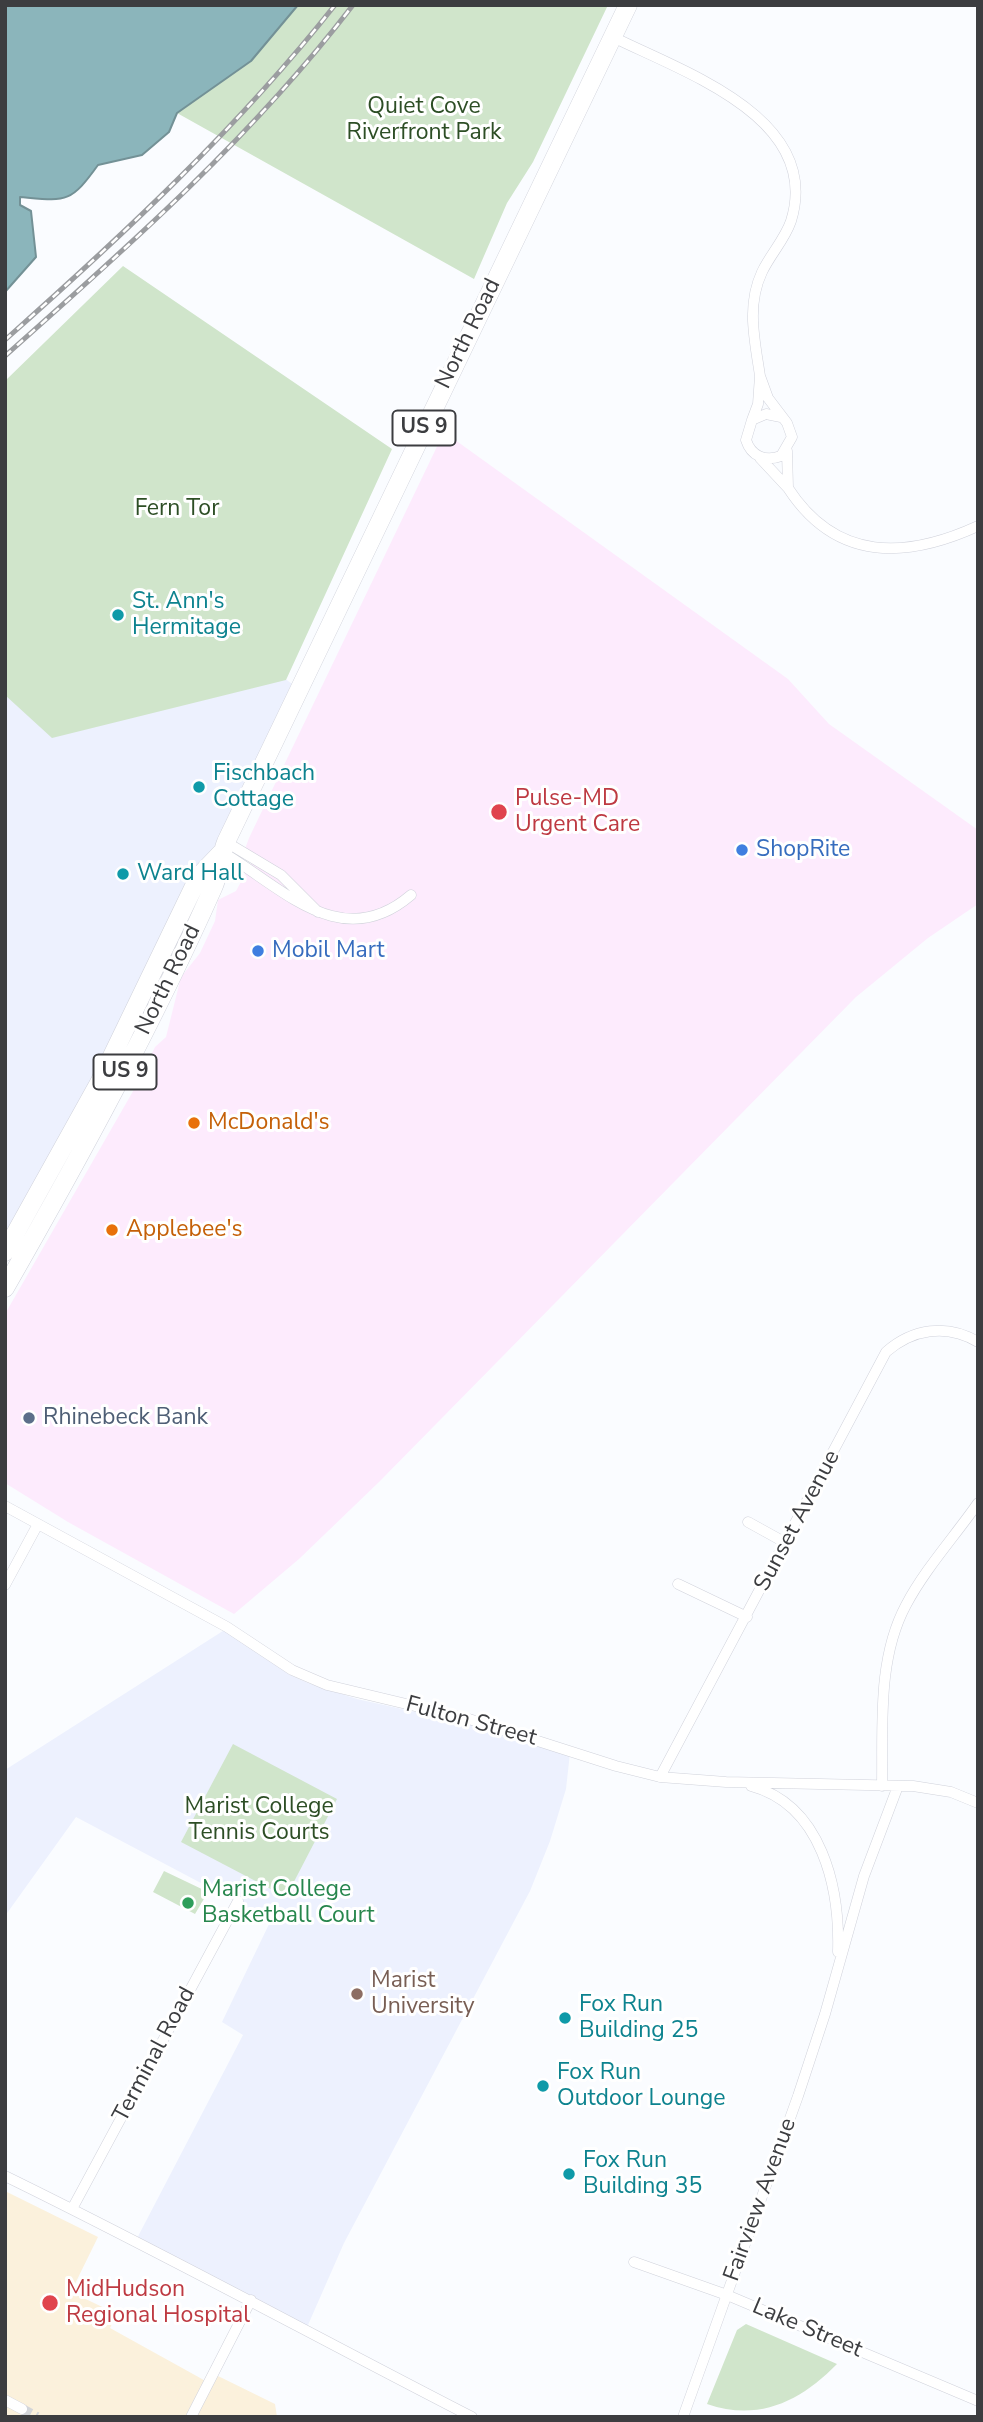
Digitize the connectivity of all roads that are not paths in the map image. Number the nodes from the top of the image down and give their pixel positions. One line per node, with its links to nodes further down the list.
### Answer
1 (628, 5): 2 (highway, North Road / US 9)
2 (613, 37): 3 (street); 10 (highway, North Road / US 9)
3 (760, 376): 4 (street); 5 (street)
4 (781, 417): 5 (street); 6 (street)
5 (752, 420): 7 (street)
6 (786, 451): 7 (street); 8 (street)
7 (759, 457): 8 (street)
8 (788, 488): 9 (street)
9 (978, 526)
10 (224, 847): 11 (street); 12 (highway, North Road / US 9); 13 (highway, North Road / US 9)
11 (411, 895)
12 (5, 1252)
13 (5, 1288)
14 (978, 1342): 19 (street, Sunset Avenue)
15 (978, 1503): 25 (street)
16 (5, 1506): 18 (street, Fulton Street)
17 (748, 1522): 19 (street)
18 (38, 1524): 21 (street); 23 (street, Fulton Street)
19 (786, 1543): 22 (street, Sunset Avenue)
20 (678, 1584): 22 (street)
21 (5, 1586)
22 (747, 1617): 23 (street, Sunset Avenue)
23 (660, 1777): 24 (street, Fulton Street)
24 (734, 1783): 25 (street, Fulton Street); 29 (street, Fairview Avenue)
25 (882, 1786): 26 (street, Fulton Street)
26 (898, 1786): 27 (street, Fulton Street); 29 (street, Fairview Avenue)
27 (978, 1803)
28 (238, 1900): 31 (street, Terminal Road)
29 (834, 1983): 33 (street, Fairview Avenue)
30 (5, 2176): 31 (street)
31 (72, 2209): 34 (street)
32 (634, 2262): 33 (street, Lake Street)
33 (727, 2295): 36 (street, Lake Street); 40 (street, Fairview Avenue)
34 (251, 2300): 38 (street); 39 (street)
35 (5, 2400): 37 (street)
36 (978, 2401)
37 (22, 2409)
38 (191, 2417)
39 (472, 2417)
40 (683, 2417)

